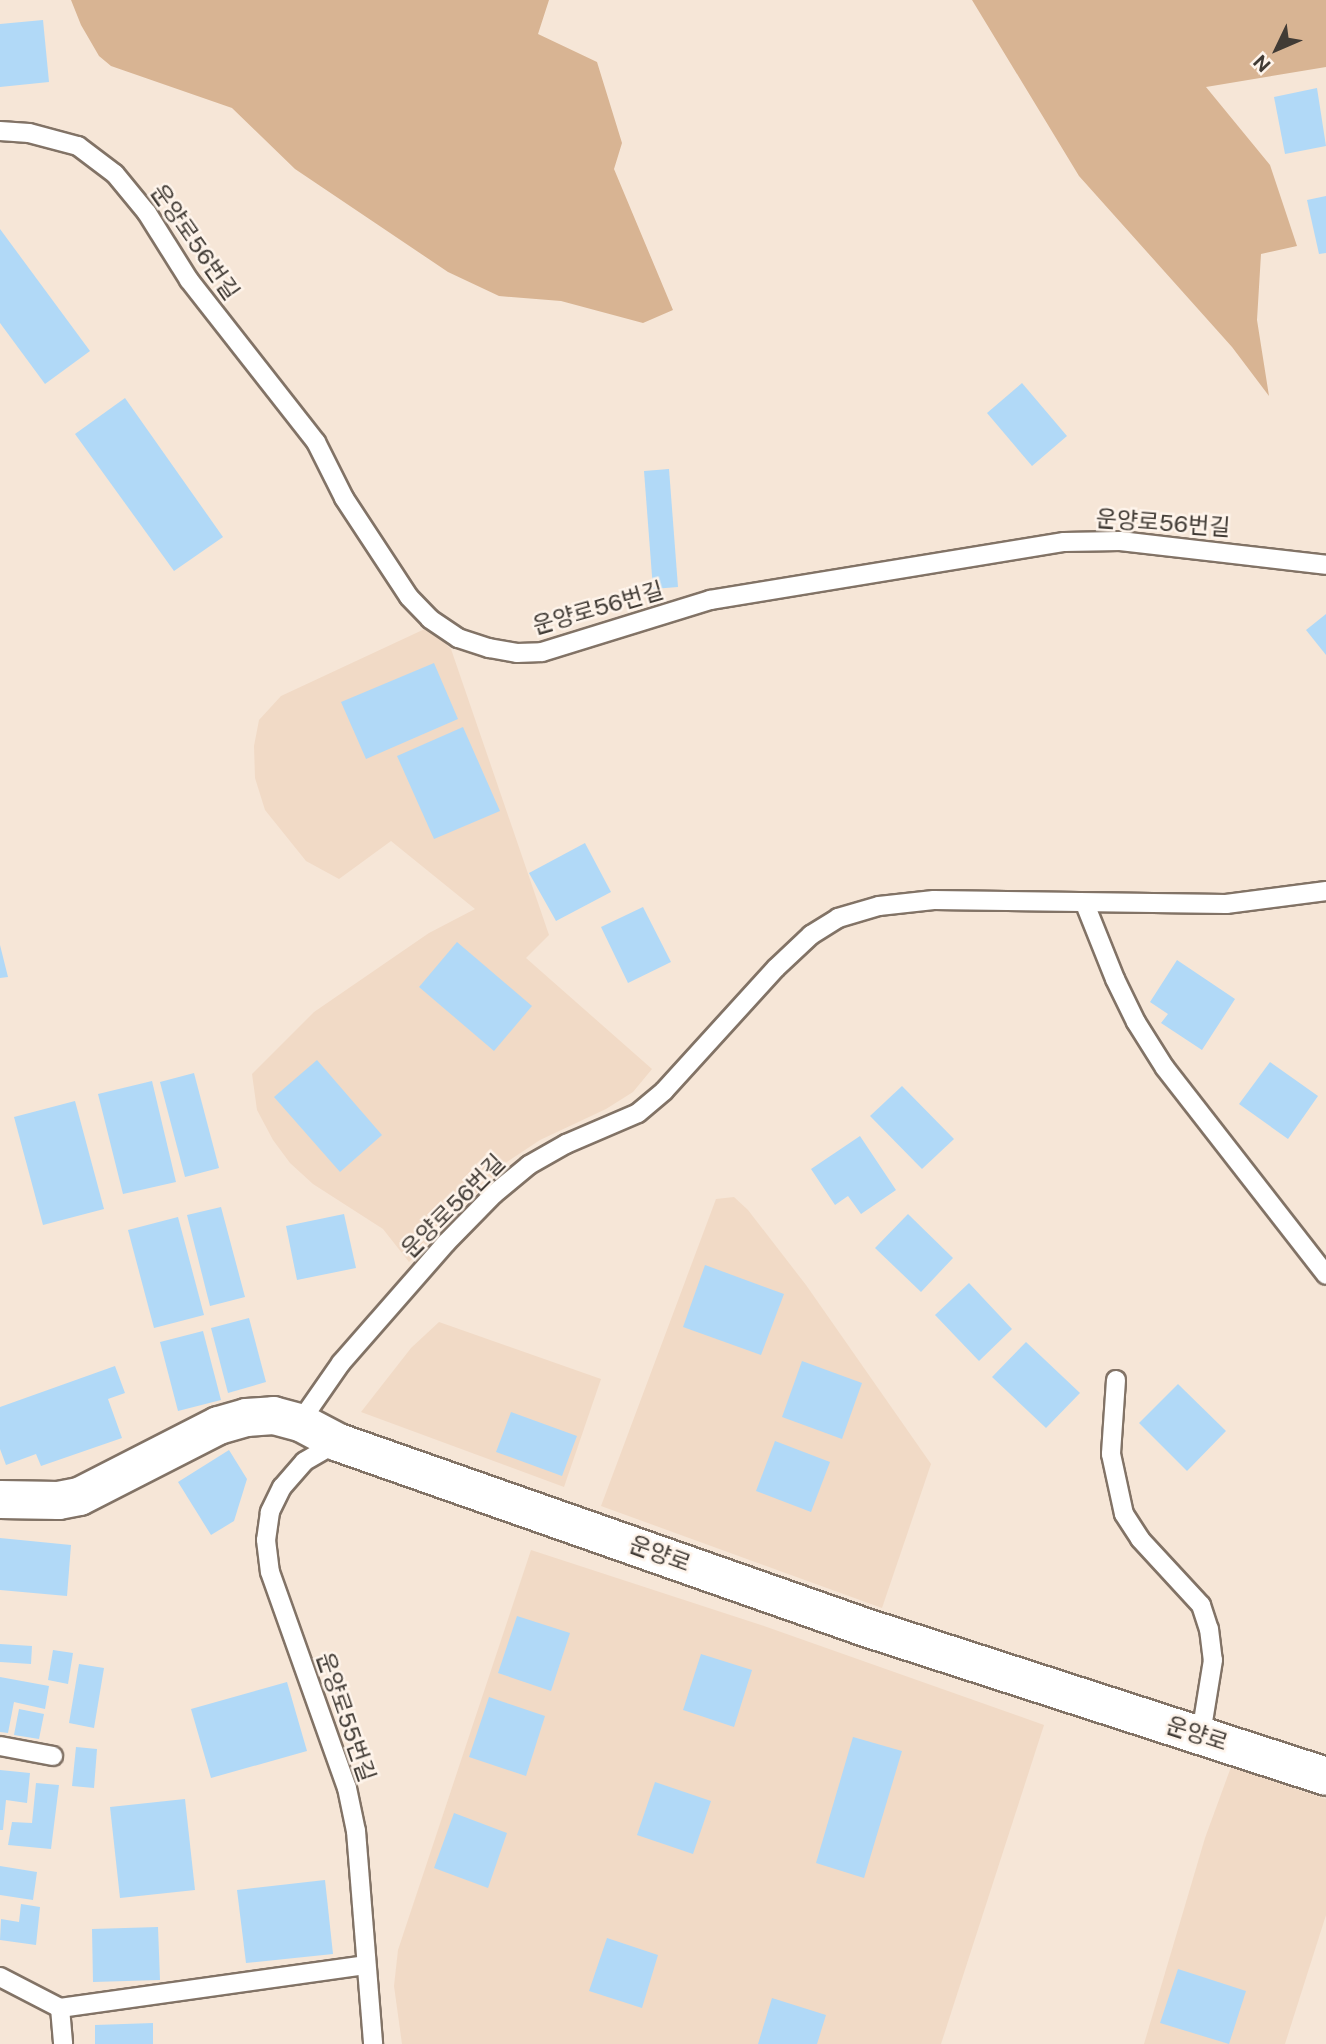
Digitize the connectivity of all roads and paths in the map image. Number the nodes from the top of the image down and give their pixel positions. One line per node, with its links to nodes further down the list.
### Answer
1 (0, 131): 2 (lane, 운양로56번길)
2 (1326, 565)
3 (1326, 891): 4 (lane, 운양로56번길)
4 (1085, 904): 5 (lane); 7 (lane, 운양로56번길)
5 (1326, 1275)
6 (1116, 1380): 10 (lane)
7 (300, 1422): 8 (street, 운양로); 9 (street, 운양로)
8 (338, 1442): 10 (street, 운양로); 14 (lane, 운양로55번길)
9 (0, 1499)
10 (1201, 1734): 13 (street, 운양로)
11 (0, 1746): 12 (lane)
12 (53, 1756)
13 (1326, 1776)
14 (365, 1965): 16 (lane); 18 (lane, 운양로55번길)
15 (0, 1977): 16 (lane)
16 (60, 2008): 17 (lane)
17 (63, 2044)
18 (373, 2044)

